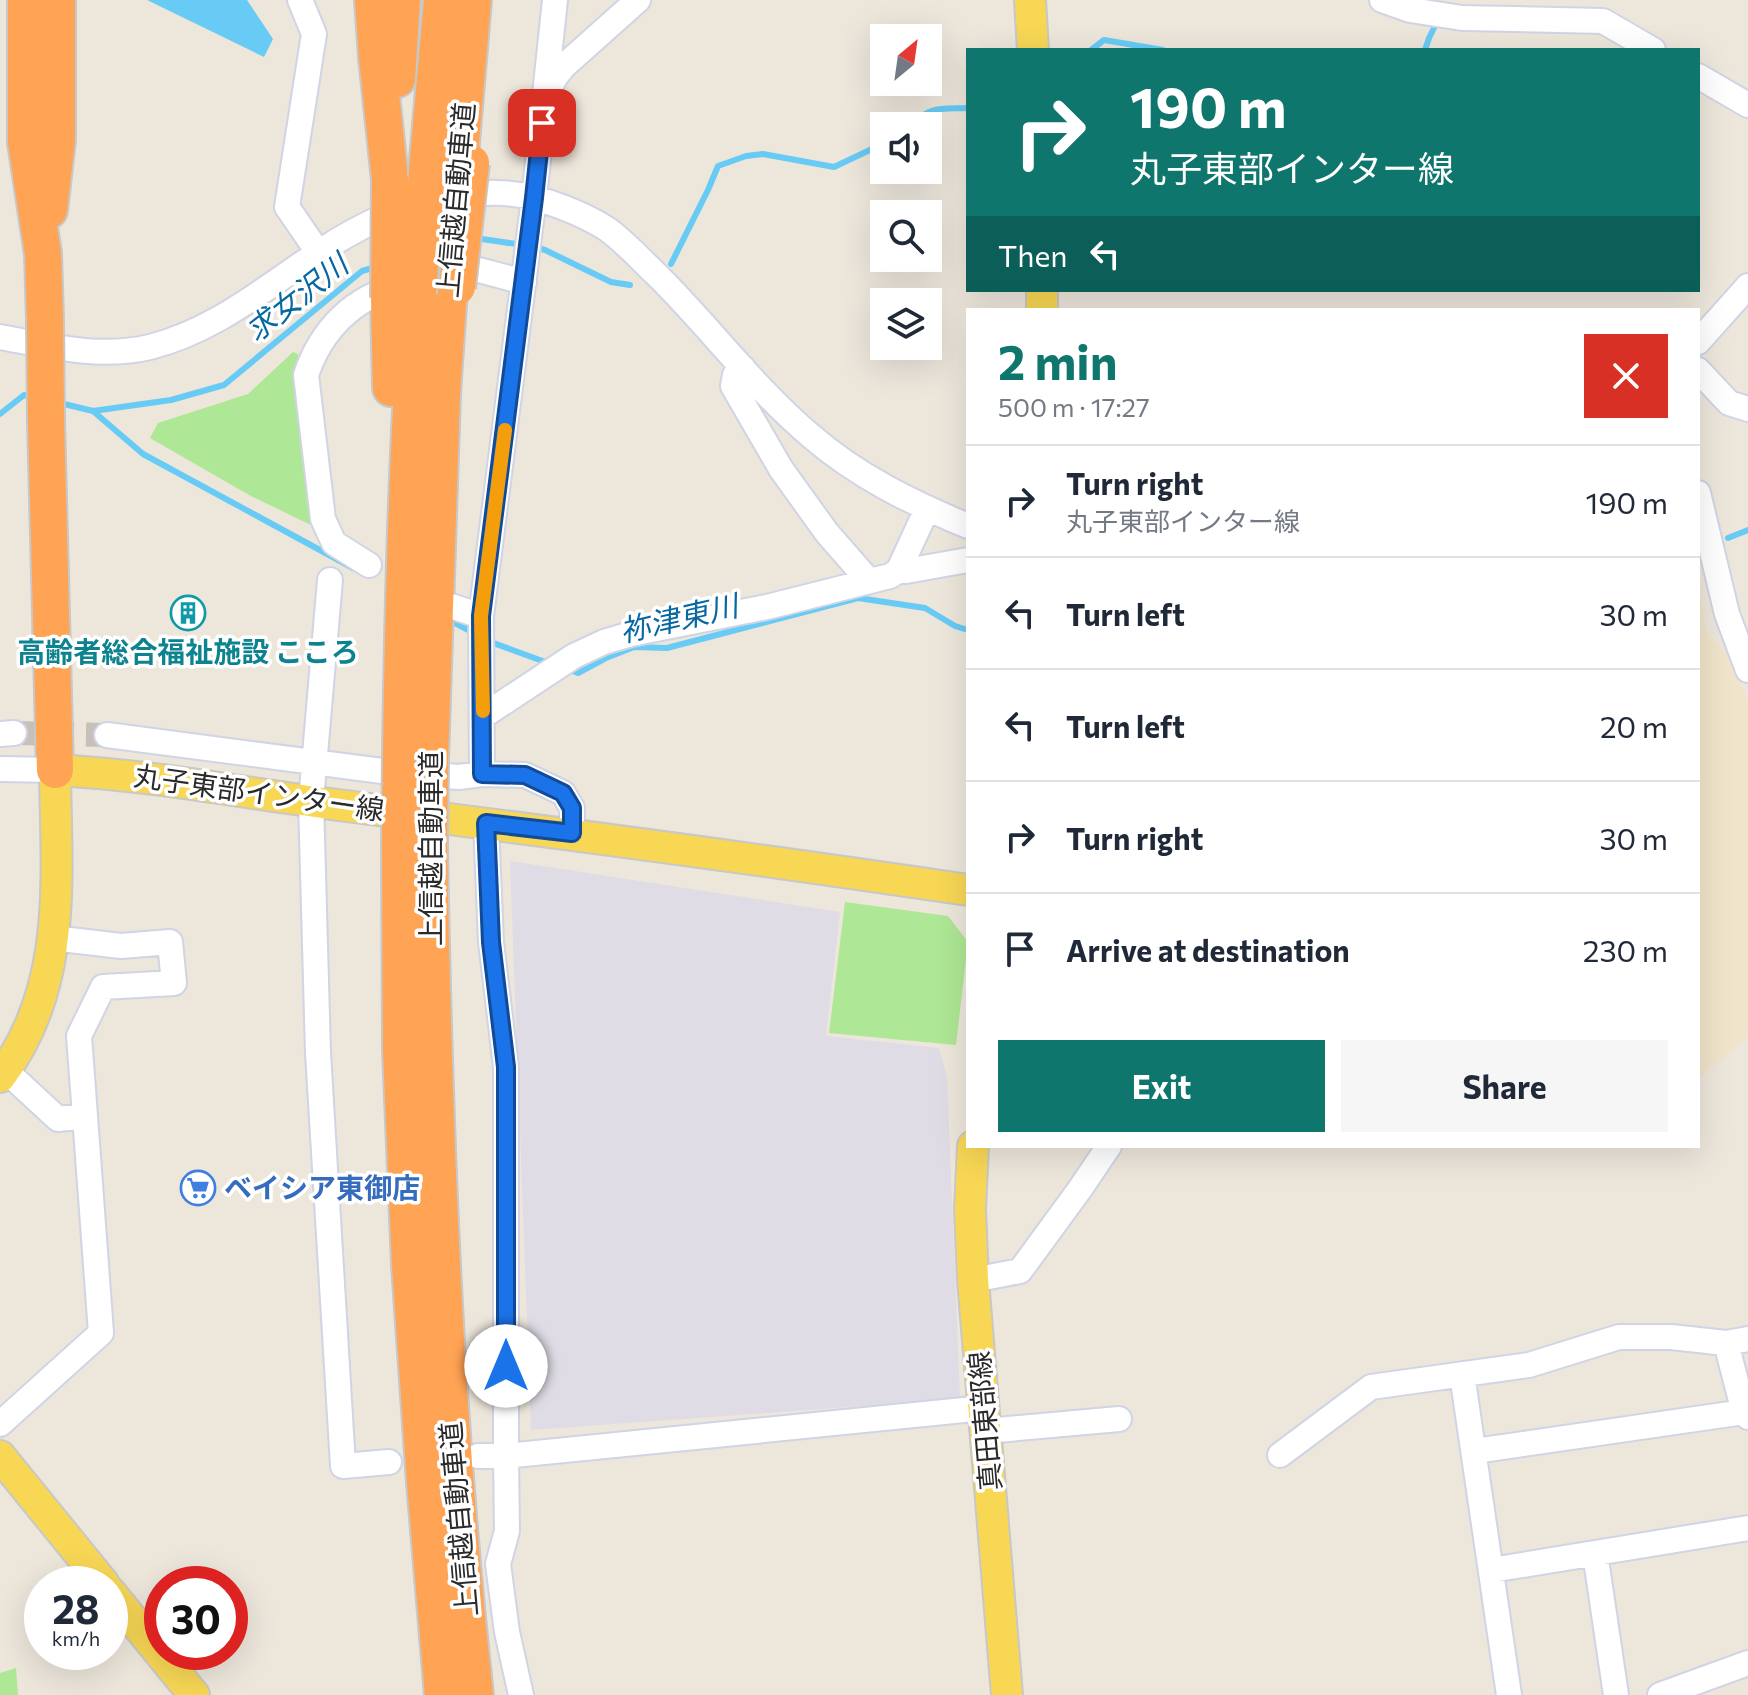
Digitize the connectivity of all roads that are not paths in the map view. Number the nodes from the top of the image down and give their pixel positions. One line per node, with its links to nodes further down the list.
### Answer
1 (26, 0): 22 (highway)
2 (57, 0): 22 (highway)
3 (300, 0): 21 (street)
4 (373, 0): 19 (highway)
5 (402, 0): 19 (highway)
6 (442, 0): 18 (highway, 上信越自動車道)
7 (473, 0): 18 (highway, 上信越自動車道)
8 (495, 0): 18 (highway)
9 (555, 0): 16 (street)
10 (638, 0): 16 (street)
11 (1030, 0): 13 (main road)
12 (1382, 0): 14 (street)
13 (1033, 48)
14 (1650, 48)
15 (1700, 77): 17 (street)
16 (545, 98): 20 (street)
17 (1748, 105)
18 (452, 166): 25 (highway, 上信越自動車道, bridge)
19 (390, 180): 25 (highway, bridge)
20 (534, 198): 21 (street); 23 (street); 28 (street)
21 (318, 252): 26 (street)
22 (43, 254): 48 (highway, bridge)
23 (525, 275): 35 (street); 41 (street)
24 (1748, 286): 27 (street)
25 (428, 292): 45 (highway, 上信越自動車道); 45 (highway, 上信越自動車道)
26 (0, 337)
27 (1700, 340)
28 (743, 368): 32 (street); 38 (street)
29 (1700, 372): 30 (street)
30 (1748, 409)
31 (1700, 499): 40 (street)
32 (927, 509): 33 (street); 36 (street)
33 (966, 525)
34 (966, 560): 36 (street)
35 (369, 565)
36 (898, 571): 38 (street)
37 (330, 580): 46 (street)
38 (869, 581): 43 (street)
39 (451, 606): 41 (street)
40 (1737, 609): 42 (street)
41 (481, 631): 43 (street)
42 (1748, 670)
43 (483, 716): 49 (street)
44 (107, 735): 46 (street)
45 (416, 757): 53 (highway, 上信越自動車道, bridge)
46 (314, 762): 49 (street); 50 (street)
47 (0, 769): 48 (street)
48 (55, 770): 50 (main road, 丸子東部インター線); 55 (main road)
49 (482, 774): 52 (street)
50 (311, 801): 51 (main road, 丸子東部インター線); 72 (street)
51 (486, 823): 52 (main road, 丸子東部インター線); 71 (street)
52 (572, 833): 54 (main road, 丸子東部インター線)
53 (415, 846): 80 (highway, 上信越自動車道); 81 (highway, 上信越自動車道)
54 (966, 890)
55 (53, 938): 56 (main road); 57 (street)
56 (2, 1074): 57 (street)
57 (85, 1116): 66 (street)
58 (973, 1148): 60 (main road, 真田東部線)
59 (1108, 1148): 60 (street)
60 (973, 1280): 65 (main road, 真田東部線)
61 (1737, 1341): 62 (street); 63 (street)
62 (1462, 1374): 67 (street); 68 (street)
63 (1746, 1415): 67 (street)
64 (1119, 1419): 65 (street)
65 (985, 1420): 71 (street); 83 (main road, 真田東部線)
66 (0, 1424)
67 (1475, 1451): 76 (street)
68 (1280, 1455)
69 (0, 1456): 75 (main road)
70 (478, 1456): 71 (street)
71 (506, 1456): 82 (street)
72 (389, 1462)
73 (1748, 1528): 74 (street)
74 (1595, 1553): 76 (street); 85 (street)
75 (89, 1566)
76 (1492, 1570): 84 (street)
77 (128, 1614): 79 (main road)
78 (1748, 1663): 86 (street)
79 (194, 1695)
80 (443, 1695)
81 (475, 1695)
82 (521, 1695)
83 (1007, 1695)
84 (1509, 1695)
85 (1616, 1695)
86 (1660, 1695)

